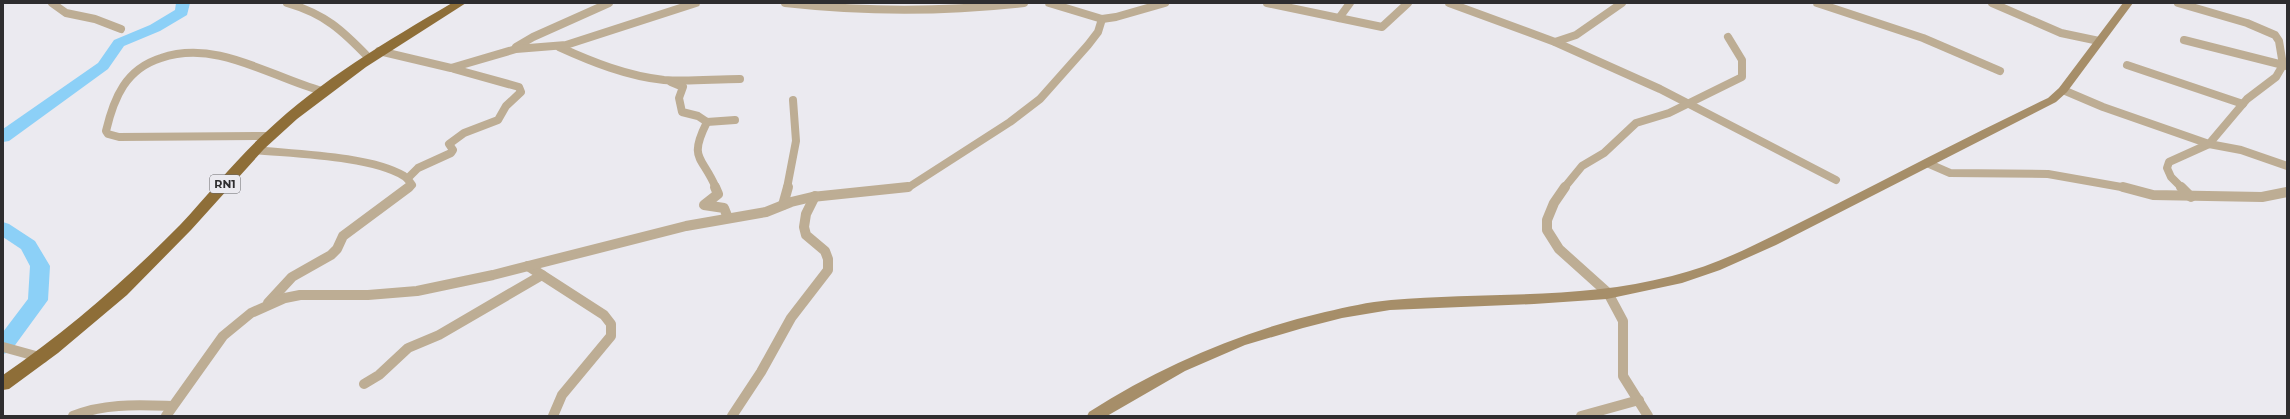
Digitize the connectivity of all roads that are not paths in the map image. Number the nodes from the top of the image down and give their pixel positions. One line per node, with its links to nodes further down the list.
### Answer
1 (52, 3): 21 (street)
2 (287, 3): 28 (street)
3 (460, 3): 28 (highway, RN1)
4 (609, 3): 27 (street)
5 (696, 3): 26 (street)
6 (785, 3): 7 (street)
7 (1024, 3)
8 (1049, 3): 20 (street)
9 (1165, 3): 20 (street)
10 (1267, 3): 19 (street)
11 (1350, 3): 19 (street)
12 (1408, 3): 19 (street)
13 (1450, 3): 25 (street)
14 (1622, 3): 25 (street)
15 (1817, 3): 32 (street)
16 (1992, 3): 24 (street)
17 (2128, 3): 24 (main road)
18 (2178, 3): 30 (street)
19 (1339, 18)
20 (1102, 19): 50 (street)
21 (121, 29)
22 (1728, 37): 38 (street)
23 (2184, 40): 30 (street)
24 (2099, 41): 35 (main road)
25 (1554, 42): 38 (street)
26 (559, 47): 27 (street); 34 (street)
27 (509, 51): 31 (street)
28 (374, 55): 31 (street); 36 (highway, RN1)
29 (2127, 65): 39 (street)
30 (2285, 65): 39 (street)
31 (452, 68): 47 (street)
32 (2000, 71)
33 (740, 79): 34 (street)
34 (664, 80): 41 (street)
35 (2062, 90): 43 (street); 45 (main road)
36 (322, 91): 42 (highway, RN1); 42 (street)
37 (793, 100): 52 (street)
38 (1688, 104): 48 (street); 56 (street)
39 (2243, 104): 43 (street)
40 (735, 120): 41 (street)
41 (707, 122): 53 (street)
42 (269, 136): 44 (highway, RN1)
43 (2209, 144): 46 (street); 51 (street)
44 (255, 150): 47 (street); 59 (highway, RN1)
45 (1927, 163): 51 (street); 56 (main road)
46 (2287, 166)
47 (409, 177): 57 (street)
48 (1836, 180)
49 (2287, 192): 51 (street)
50 (815, 196): 52 (street); 67 (street)
51 (2191, 197)
52 (783, 205): 53 (street)
53 (728, 218): 54 (street)
54 (528, 266): 55 (street); 57 (street)
55 (542, 275): 61 (street); 66 (street)
56 (1608, 293): 62 (street); 68 (main road)
57 (267, 305): 63 (street)
58 (8, 349): 59 (street)
59 (42, 358): 60 (highway, RN1)
60 (3, 384)
61 (364, 384)
62 (1639, 400): 69 (street); 70 (street)
63 (172, 406): 64 (street); 65 (street)
64 (73, 416)
65 (166, 416)
66 (553, 416)
67 (732, 416)
68 (1095, 416)
69 (1581, 416)
70 (1648, 416)

